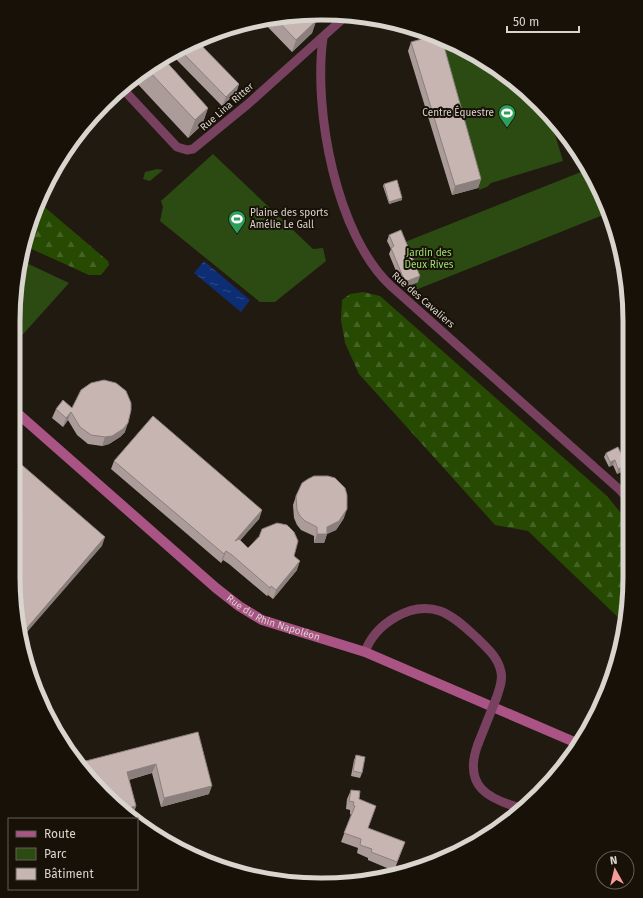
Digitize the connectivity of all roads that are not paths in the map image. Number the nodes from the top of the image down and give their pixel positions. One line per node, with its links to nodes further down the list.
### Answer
1 (341, 21): 2 (street, Rue Lina Ritter)
2 (323, 38): 3 (street, Rue Lina Ritter); 5 (street, Rue des Cavaliers)
3 (126, 92)
4 (20, 416): 6 (main road, Rue du Rhin Napoléon)
5 (623, 487)
6 (365, 652): 7 (main road, Rue du Rhin Napoléon); 8 (street, bridge)
7 (574, 742)
8 (516, 807)

